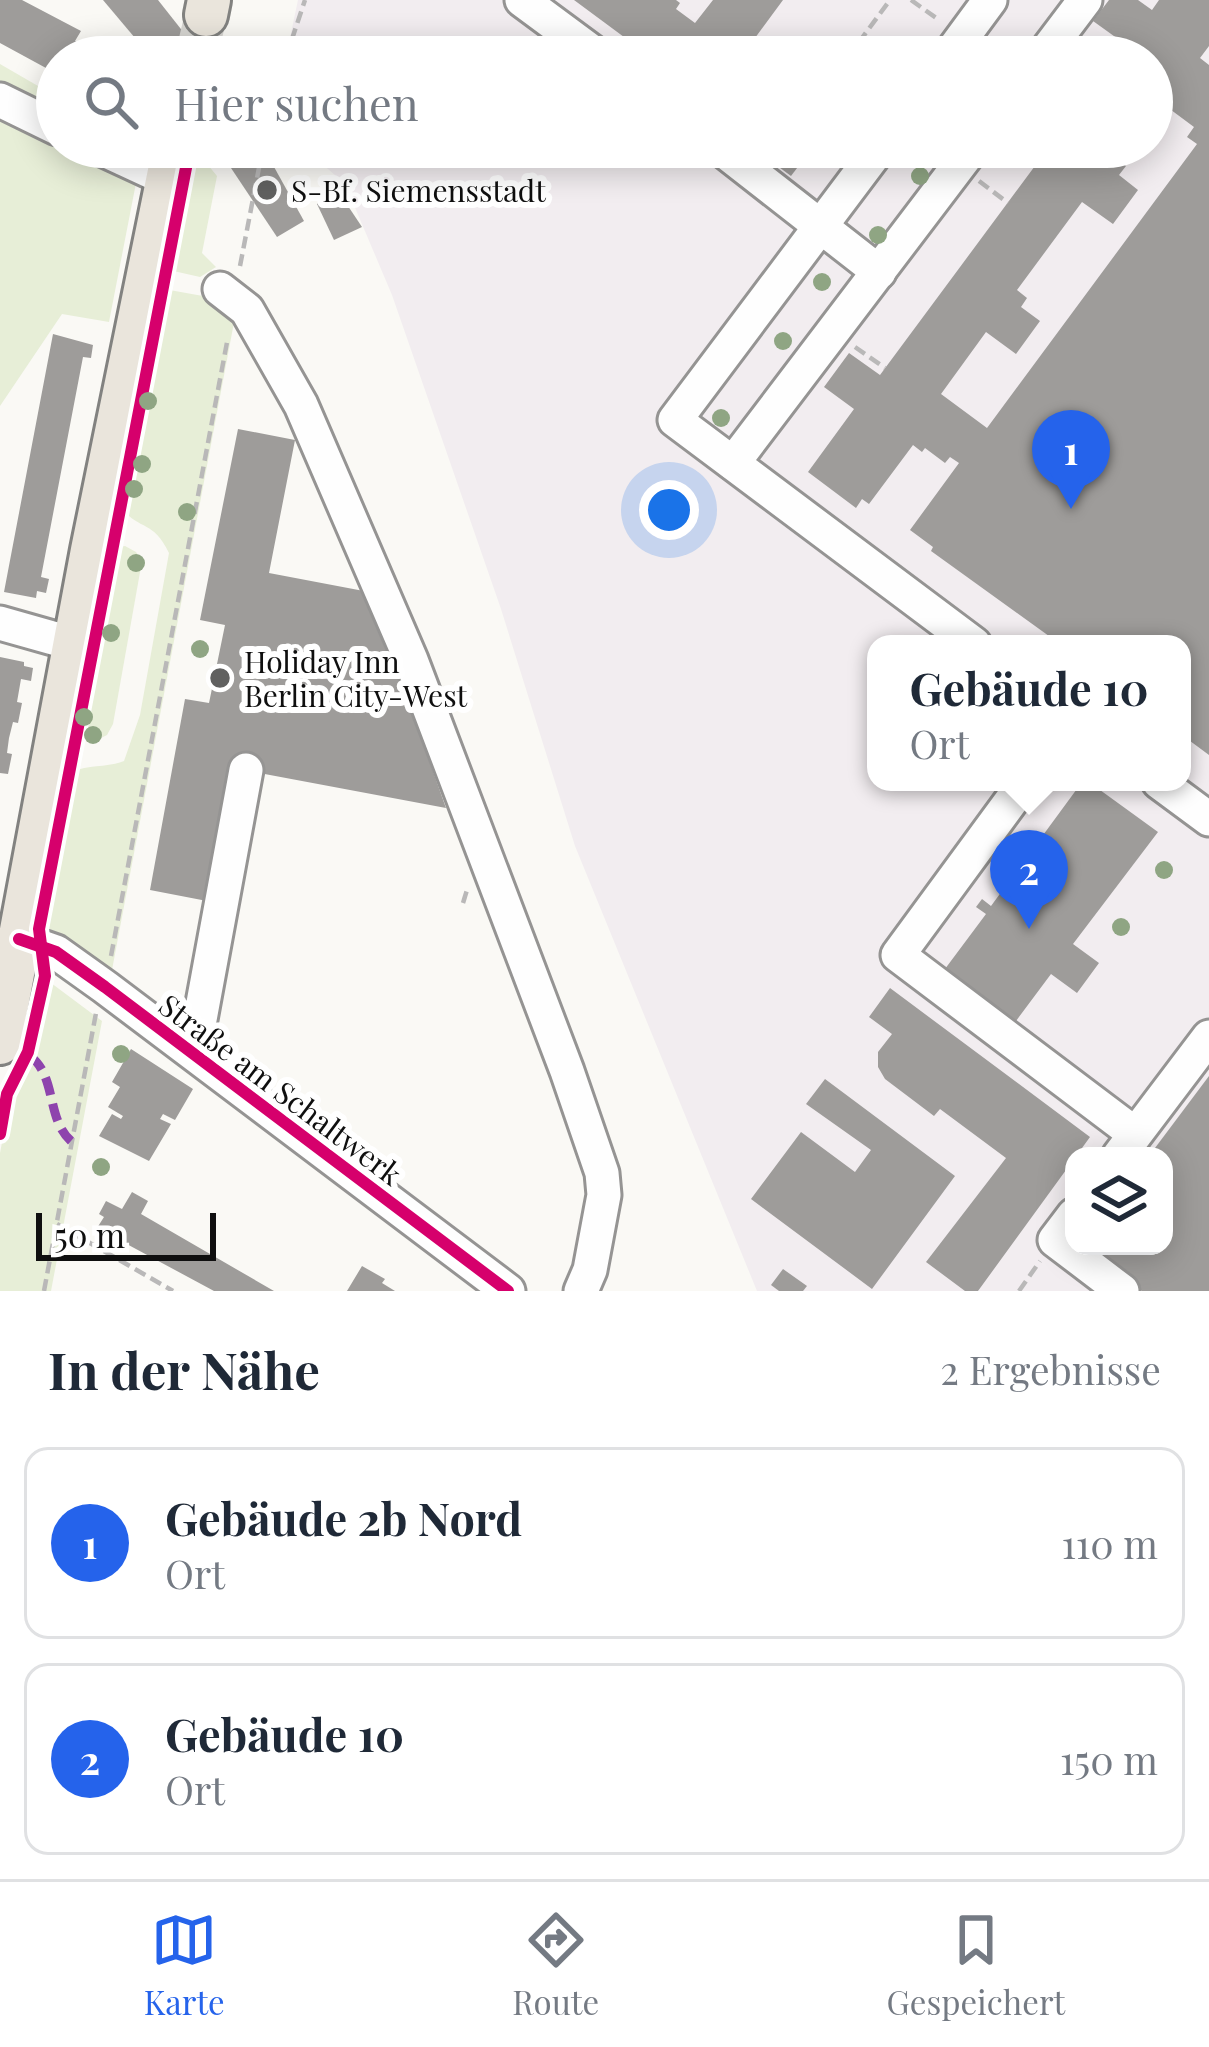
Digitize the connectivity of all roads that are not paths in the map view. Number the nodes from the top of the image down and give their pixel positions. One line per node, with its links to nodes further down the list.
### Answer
1 (522, 0): 4 (street)
2 (990, 0): 5 (street)
3 (1085, 0): 6 (street)
4 (571, 36)
5 (963, 36)
6 (1058, 36)
7 (0, 100): 8 (street)
8 (36, 118)
9 (170, 168): 19 (main road)
10 (746, 168): 13 (street)
11 (864, 168): 13 (street)
12 (958, 168): 14 (street)
13 (820, 227): 14 (street); 16 (street)
14 (879, 272): 16 (street)
15 (227, 294): 31 (street)
16 (733, 463): 18 (street)
17 (0, 623): 19 (street)
18 (962, 635)
19 (74, 644): 24 (main road)
20 (246, 770): 27 (street)
21 (1018, 791): 28 (street)
22 (1171, 791): 23 (street)
23 (1209, 819)
24 (19, 939): 26 (main road); 27 (street, Straße am Schaltwerk)
25 (1209, 1037): 28 (street)
26 (0, 1043)
27 (194, 1052): 30 (street, Straße am Schaltwerk)
28 (1127, 1145)
29 (1075, 1255): 32 (street)
30 (508, 1291)
31 (581, 1291)
32 (1122, 1291)

